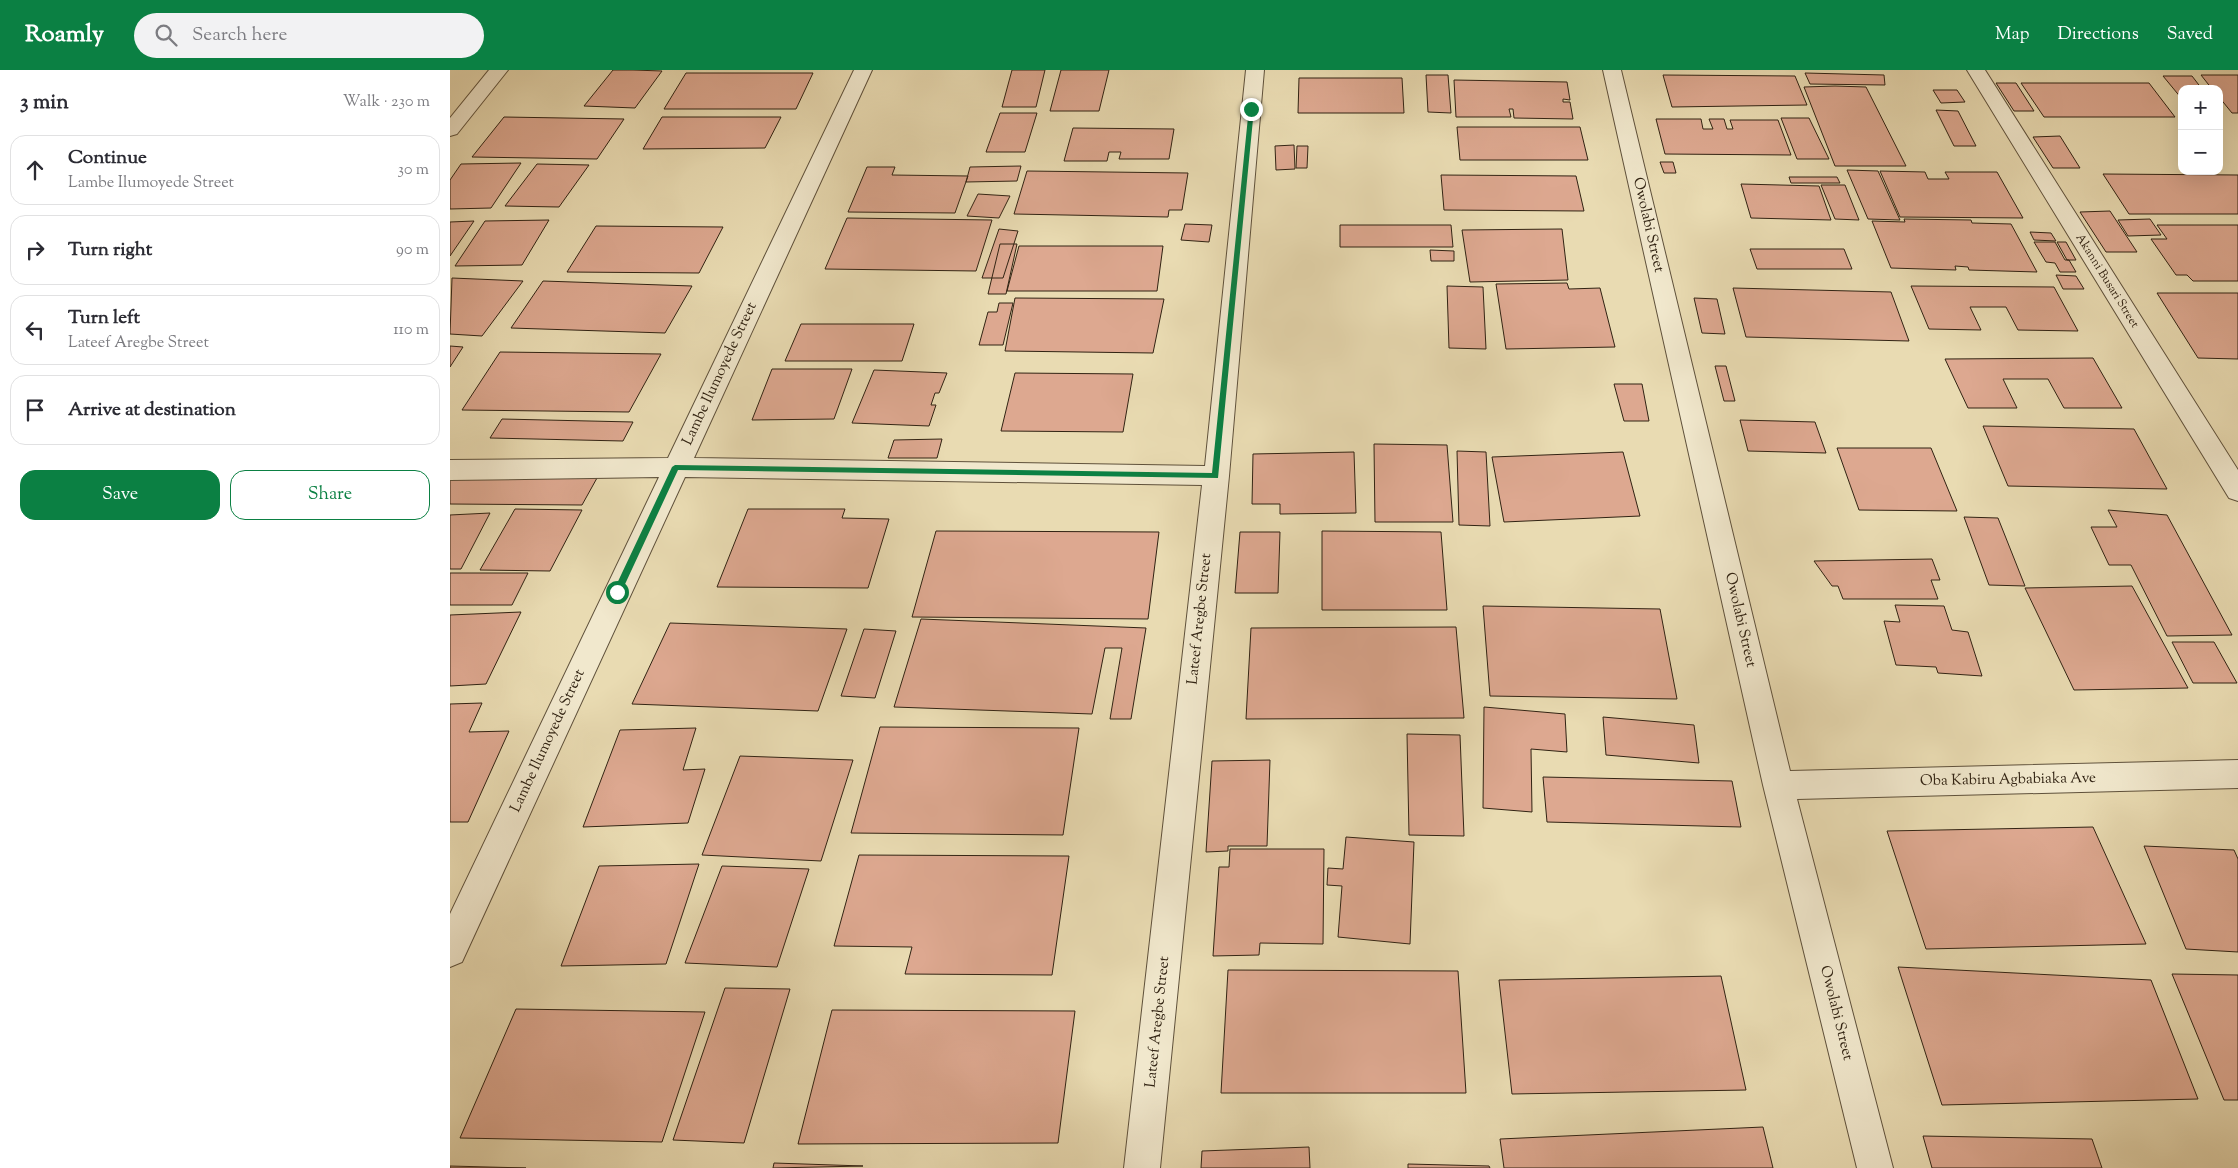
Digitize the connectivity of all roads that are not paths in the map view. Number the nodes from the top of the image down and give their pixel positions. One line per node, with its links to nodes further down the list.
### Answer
1 (499, 70): 6 (street)
2 (863, 70): 7 (street, Lambe Ilumoyede Street)
3 (1255, 70): 9 (street, Lateef Aregbe Street)
4 (1612, 70): 12 (street, Owolabi Street)
5 (1976, 70): 10 (street, Akanni Busari Street)
6 (450, 130)
7 (675, 467): 8 (street); 9 (street); 13 (street, Lambe Ilumoyede Street)
8 (450, 470)
9 (1216, 476): 14 (street, Lateef Aregbe Street)
10 (2238, 492)
11 (2238, 774): 12 (street, Oba Kabiru Agbabiaka Ave)
12 (1778, 785): 15 (street, Owolabi Street)
13 (450, 950)
14 (1142, 1168)
15 (1875, 1168)

